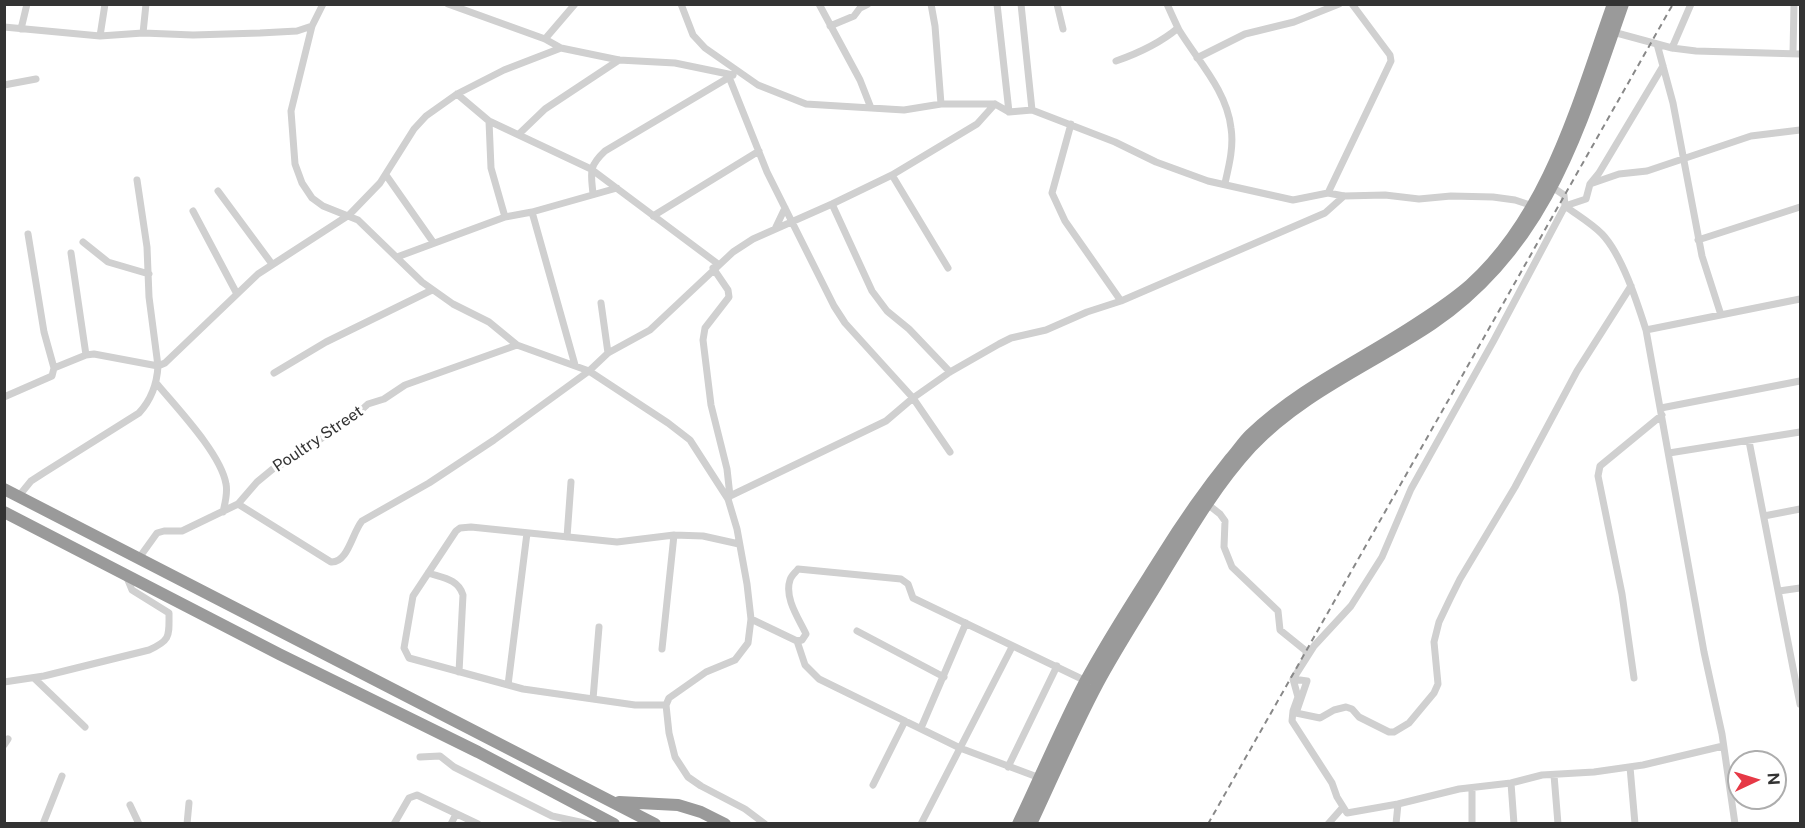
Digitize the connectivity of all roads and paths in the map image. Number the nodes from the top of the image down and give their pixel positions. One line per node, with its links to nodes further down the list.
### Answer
1 (27, 4): 25 (street)
2 (105, 4): 30 (street)
3 (146, 4): 29 (street)
4 (323, 4): 21 (street)
5 (448, 4): 31 (street)
6 (575, 4): 31 (street)
7 (681, 4): 42 (street)
8 (819, 4): 22 (street)
9 (931, 4): 46 (street)
10 (997, 4): 50 (street)
11 (1021, 4): 49 (street)
12 (1057, 4): 26 (street)
13 (1167, 4): 24 (street)
14 (1339, 4): 37 (street)
15 (1352, 4): 66 (street)
16 (1613, 4): 70 (highway)
17 (1623, 4): 28 (highway)
18 (1691, 4): 35 (street)
19 (1794, 4): 36 (street)
20 (862, 6): 22 (street)
21 (312, 26): 27 (street); 32 (street)
22 (830, 26): 48 (street)
23 (4, 27): 25 (street)
24 (1178, 28): 37 (street); 39 (street)
25 (21, 29): 30 (street)
26 (1063, 29)
27 (297, 31): 29 (street); 32 (street)
28 (1613, 32): 33 (street); 63 (highway)
29 (143, 33): 30 (street)
30 (100, 36)
31 (545, 39): 34 (street)
32 (308, 42): 76 (street)
33 (1657, 44): 35 (street); 40 (street)
34 (561, 48): 38 (street); 45 (street)
35 (1672, 48): 36 (street)
36 (1797, 54)
37 (1197, 58): 61 (street)
38 (619, 60): 41 (street); 54 (street)
39 (1116, 61)
40 (1663, 66): 56 (street); 62 (street)
41 (731, 76): 42 (street); 55 (street); 57 (street)
42 (745, 77): 48 (street)
43 (36, 79): 44 (street)
44 (4, 85)
45 (457, 94): 51 (street); 59 (street)
46 (941, 104): 47 (street); 48 (street)
47 (995, 104): 50 (street); 58 (street)
48 (871, 108)
49 (1032, 110): 50 (street); 52 (street)
50 (1009, 112)
51 (489, 121): 54 (street); 78 (street)
52 (1071, 124): 61 (street); 95 (street)
53 (1800, 130): 56 (street)
54 (519, 134): 57 (street)
55 (759, 151): 73 (street); 77 (street)
56 (1684, 158): 62 (street); 82 (street)
57 (591, 169): 64 (street); 67 (street)
58 (892, 175): 69 (street); 89 (street)
59 (386, 176): 76 (street); 84 (street)
60 (136, 180): 90 (street)
61 (1226, 183): 66 (street)
62 (1590, 184): 71 (street)
63 (1552, 187): 71 (street); 121 (highway)
64 (617, 188): 67 (street); 77 (street)
65 (218, 191): 87 (street)
66 (1328, 193): 68 (street)
67 (593, 194): 75 (street)
68 (1344, 196): 70 (street); 95 (street)
69 (832, 204): 79 (street); 106 (street)
70 (1533, 206): 151 (highway)
71 (1565, 206): 91 (street); 143 (street)
72 (1800, 207): 82 (street)
73 (785, 208): 79 (street); 80 (street)
74 (193, 211): 93 (street)
75 (532, 212): 78 (street); 102 (street)
76 (349, 215): 86 (street); 87 (street)
77 (653, 216): 88 (street)
78 (505, 217): 84 (street)
79 (792, 223): 80 (street); 111 (street)
80 (775, 229): 88 (street)
81 (28, 234): 104 (street)
82 (1698, 240): 97 (street)
83 (83, 242): 90 (street)
84 (433, 242): 86 (street)
85 (71, 253): 101 (street)
86 (397, 257): 92 (street)
87 (272, 264): 93 (street)
88 (715, 266): 100 (street); 120 (street)
89 (948, 268)
90 (149, 274): 103 (street)
91 (1631, 286): 98 (street); 150 (street)
92 (432, 290): 99 (street); 107 (street)
93 (237, 294): 103 (street)
94 (1800, 299): 97 (street)
95 (1121, 301): 106 (street)
96 (601, 303): 100 (street)
97 (1721, 315): 98 (street)
98 (1646, 330): 112 (street)
99 (517, 345): 102 (street); 122 (street, Poultry Street)
100 (608, 353): 105 (street)
101 (86, 355): 103 (street); 104 (street)
102 (575, 365): 105 (street)
103 (158, 366): 109 (street)
104 (54, 368): 110 (street)
105 (589, 371): 120 (street); 122 (street)
106 (950, 372): 111 (street)
107 (274, 373)
108 (1800, 381): 112 (street)
109 (157, 384): 119 (street); 125 (street)
110 (4, 397)
111 (913, 398): 115 (street); 120 (street)
112 (1661, 412): 116 (street); 149 (street)
113 (1800, 432): 114 (street)
114 (1749, 441): 116 (street); 126 (street)
115 (950, 452)
116 (1669, 453): 160 (street)
117 (571, 482): 129 (street)
118 (4, 489): 119 (highway)
119 (18, 497): 131 (highway)
120 (729, 497): 130 (street)
121 (1206, 503): 143 (street); 193 (highway)
122 (238, 504): 125 (street, Poultry Street)
123 (1800, 509): 126 (street)
124 (4, 512): 132 (highway)
125 (223, 512): 131 (street, Poultry Street)
126 (1764, 516): 135 (street)
127 (527, 533): 129 (street); 133 (street); 153 (street)
128 (674, 535): 129 (street); 130 (street); 142 (street)
129 (567, 537)
130 (739, 544): 136 (street)
131 (139, 558): 171 (highway)
132 (125, 573): 148 (street); 187 (highway)
133 (428, 573): 146 (street); 146 (street)
134 (1800, 588): 135 (street)
135 (1779, 591): 145 (street)
136 (751, 619): 140 (street); 156 (street)
137 (966, 623): 140 (street); 141 (street); 147 (street)
138 (599, 627): 154 (street)
139 (857, 631): 147 (street)
140 (797, 641): 157 (street)
141 (1012, 647): 144 (street); 161 (street)
142 (662, 649)
143 (1306, 657): 150 (street)
144 (1057, 666): 151 (street); 164 (street)
145 (1797, 666): 155 (street)
146 (459, 672): 153 (street)
147 (944, 677): 159 (street)
148 (34, 678): 152 (street); 158 (street)
149 (1634, 678)
150 (1293, 679): 175 (street)
151 (1086, 681): 167 (highway)
152 (4, 682)
153 (508, 685): 154 (street)
154 (593, 699): 156 (street)
155 (1800, 704)
156 (666, 705): 190 (street)
157 (905, 721): 159 (street); 169 (street)
158 (85, 727)
159 (921, 728): 161 (street)
160 (1724, 746): 163 (street); 199 (street)
161 (960, 748): 164 (street); 191 (street)
162 (420, 757): 177 (street)
163 (1630, 766): 165 (street); 198 (street)
164 (1008, 767): 167 (street)
165 (1554, 774): 168 (street); 197 (street)
166 (62, 776): 179 (street)
167 (1040, 778): 192 (highway)
168 (1511, 783): 170 (street); 196 (street)
169 (873, 785)
170 (1472, 788): 173 (street); 195 (street)
171 (607, 799): 188 (highway); 189 (highway)
172 (189, 803): 181 (street)
173 (1398, 804): 175 (street); 194 (street)
174 (130, 805): 180 (street)
175 (1343, 807): 178 (street)
176 (456, 814): 182 (street); 183 (street); 184 (street)
177 (552, 816): 185 (street); 186 (street)
178 (1328, 823)
179 (43, 824)
180 (139, 824)
181 (187, 824)
182 (393, 824)
183 (451, 824)
184 (478, 824)
185 (544, 824)
186 (589, 824)
187 (614, 824)
188 (655, 824)
189 (725, 824)
190 (765, 824)
191 (921, 824)
192 (1018, 824)
193 (1031, 824)
194 (1396, 824)
195 (1472, 824)
196 (1514, 824)
197 (1558, 824)
198 (1635, 824)
199 (1736, 824)

